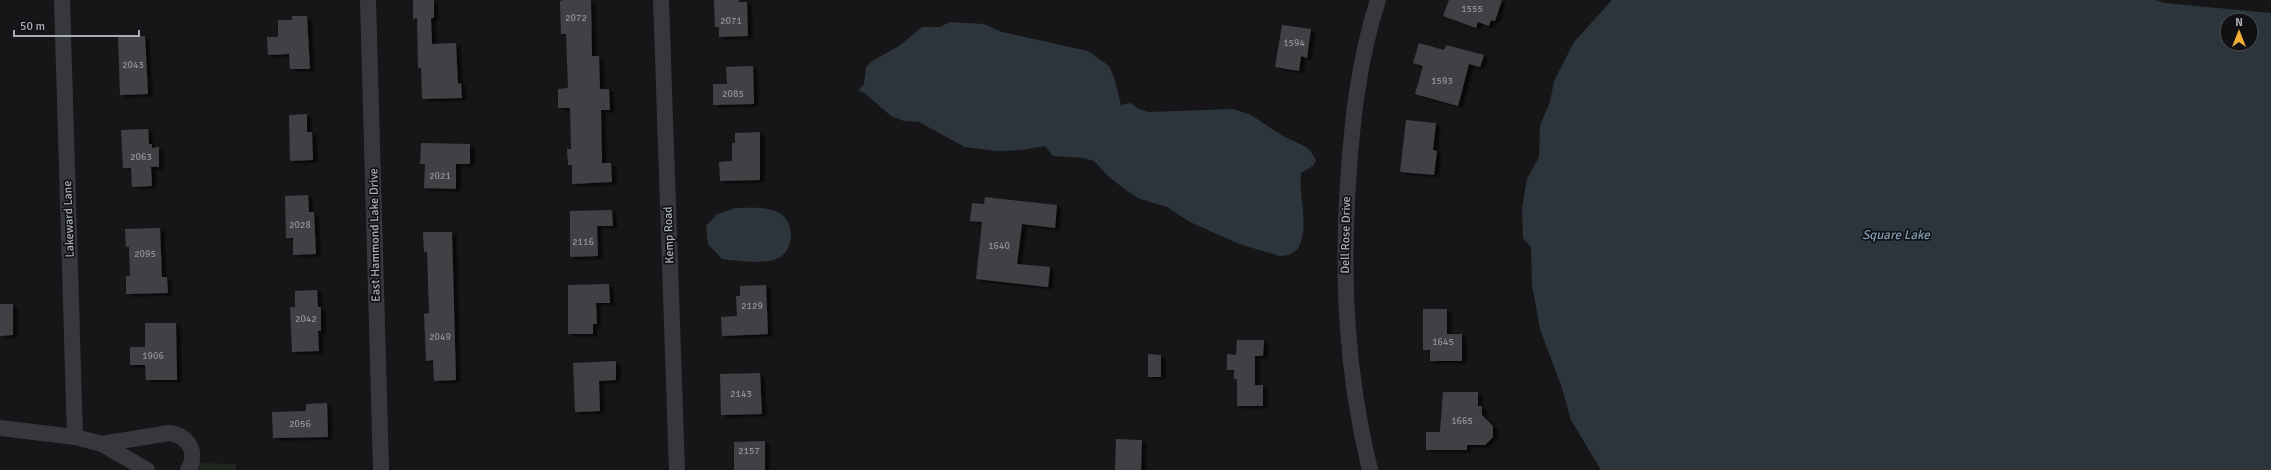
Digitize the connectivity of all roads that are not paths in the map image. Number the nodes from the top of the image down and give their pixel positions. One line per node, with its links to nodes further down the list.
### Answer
1 (62, 0): 6 (street, Lakeward Lane)
2 (368, 0): 10 (street, East Hammond Lake Drive)
3 (661, 0): 11 (street, Kemp Road)
4 (1378, 0): 12 (street, Dell Rose Drive)
5 (0, 428): 6 (street)
6 (75, 437): 7 (street)
7 (102, 444): 8 (street); 9 (street)
8 (147, 470)
9 (188, 470)
10 (381, 470)
11 (677, 470)
12 (1370, 470)

